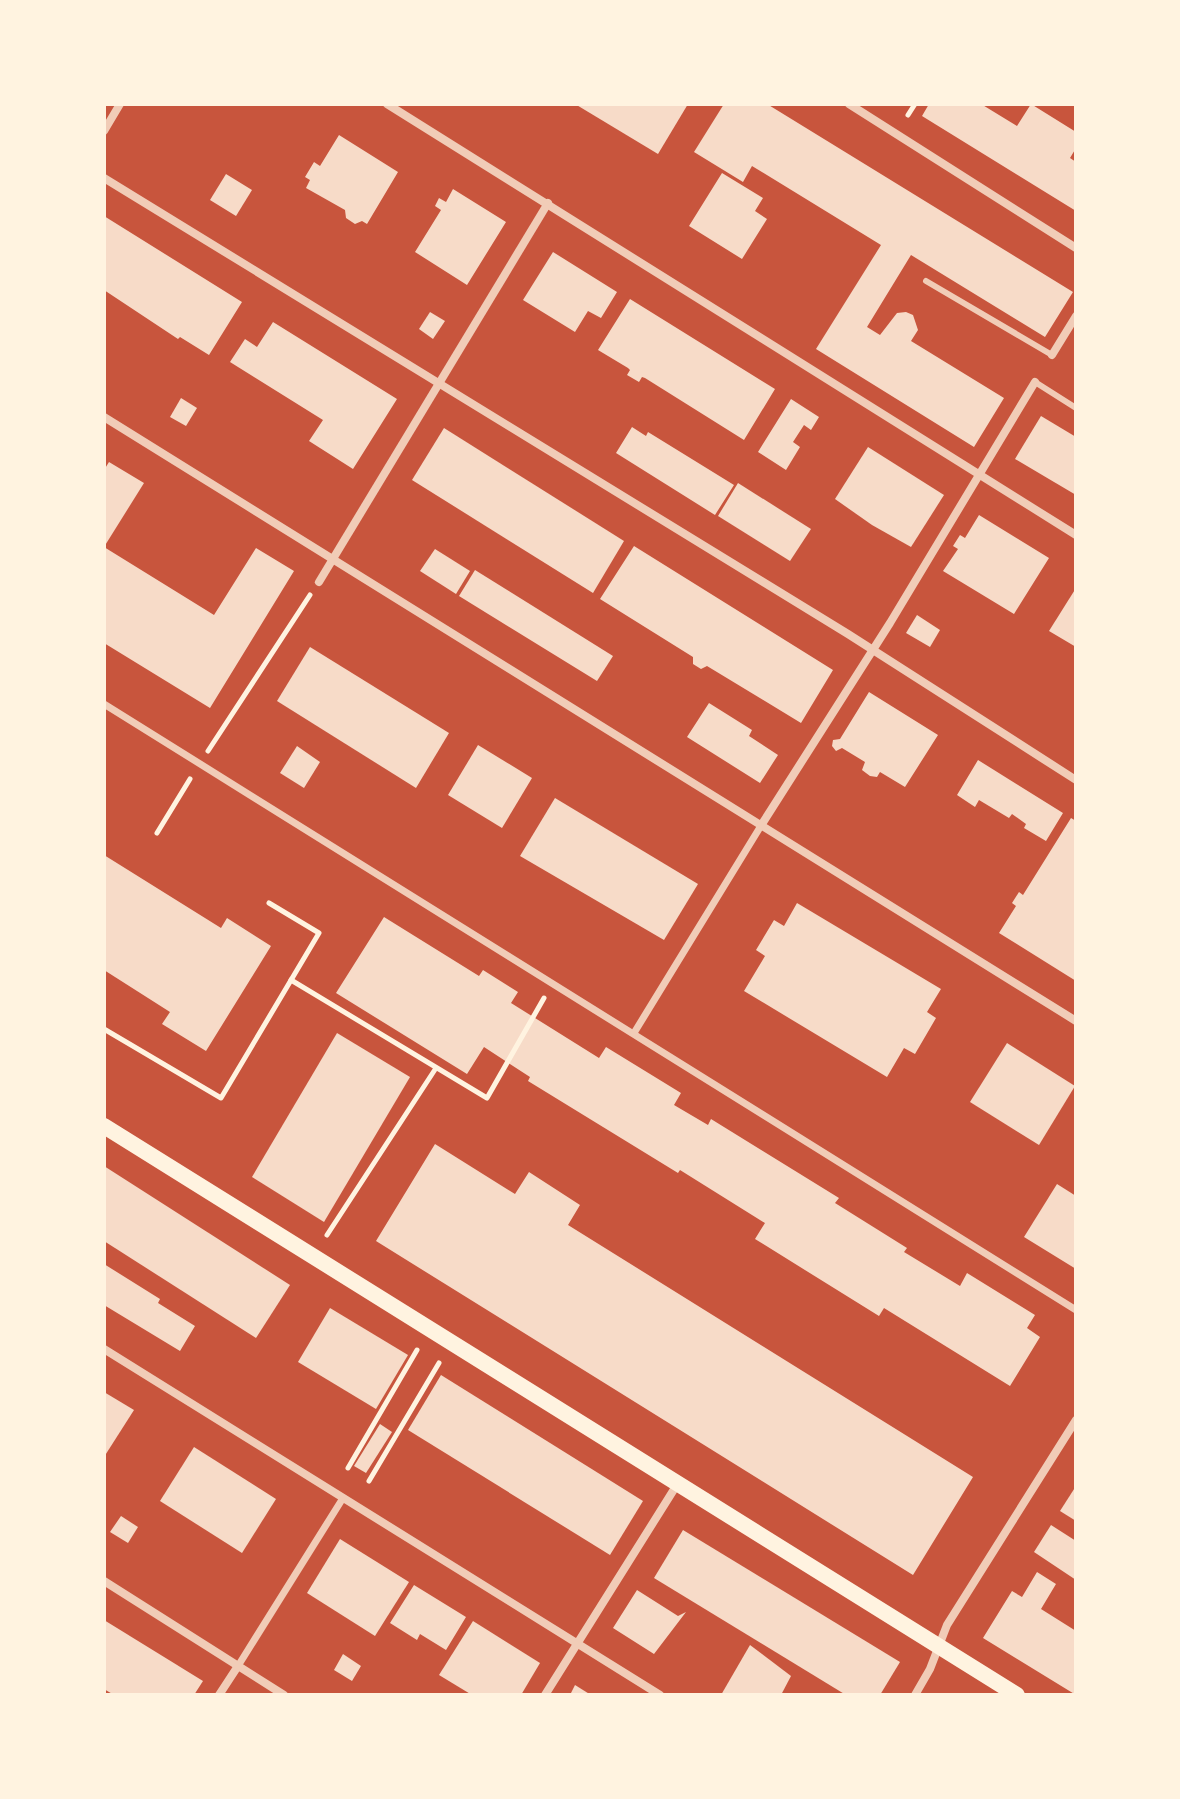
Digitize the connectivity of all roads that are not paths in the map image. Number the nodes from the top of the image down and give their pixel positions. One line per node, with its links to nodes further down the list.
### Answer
1 (120, 104): 4 (street)
2 (387, 104): 6 (street)
3 (849, 104): 7 (street)
4 (104, 131)
5 (104, 178): 12 (street)
6 (548, 203): 12 (street); 15 (street)
7 (1076, 248)
8 (926, 281): 10 (lane)
9 (1076, 316): 10 (street)
10 (1052, 355)
11 (1035, 382): 13 (lane); 15 (street)
12 (439, 383): 17 (street); 19 (street)
13 (1076, 408)
14 (104, 417): 17 (street)
15 (981, 474): 16 (street); 19 (street)
16 (1076, 535)
17 (332, 559): 18 (street); 22 (street)
18 (319, 582)
19 (872, 650): 21 (street); 22 (street)
20 (104, 704): 24 (street)
21 (1076, 780)
22 (762, 824): 23 (street); 24 (street)
23 (1076, 1021)
24 (634, 1033): 26 (street)
25 (104, 1126): 29 (main road)
26 (1076, 1310)
27 (104, 1349): 30 (street)
28 (1076, 1420): 33 (street)
29 (678, 1483): 32 (street); 33 (main road)
30 (343, 1498): 32 (street); 34 (street)
31 (104, 1581): 34 (street)
32 (577, 1643): 37 (street); 38 (street)
33 (939, 1647): 39 (street); 40 (main road)
34 (238, 1666): 35 (street); 36 (street)
35 (219, 1695)
36 (284, 1695)
37 (545, 1695)
38 (660, 1695)
39 (915, 1695)
40 (1017, 1695)

